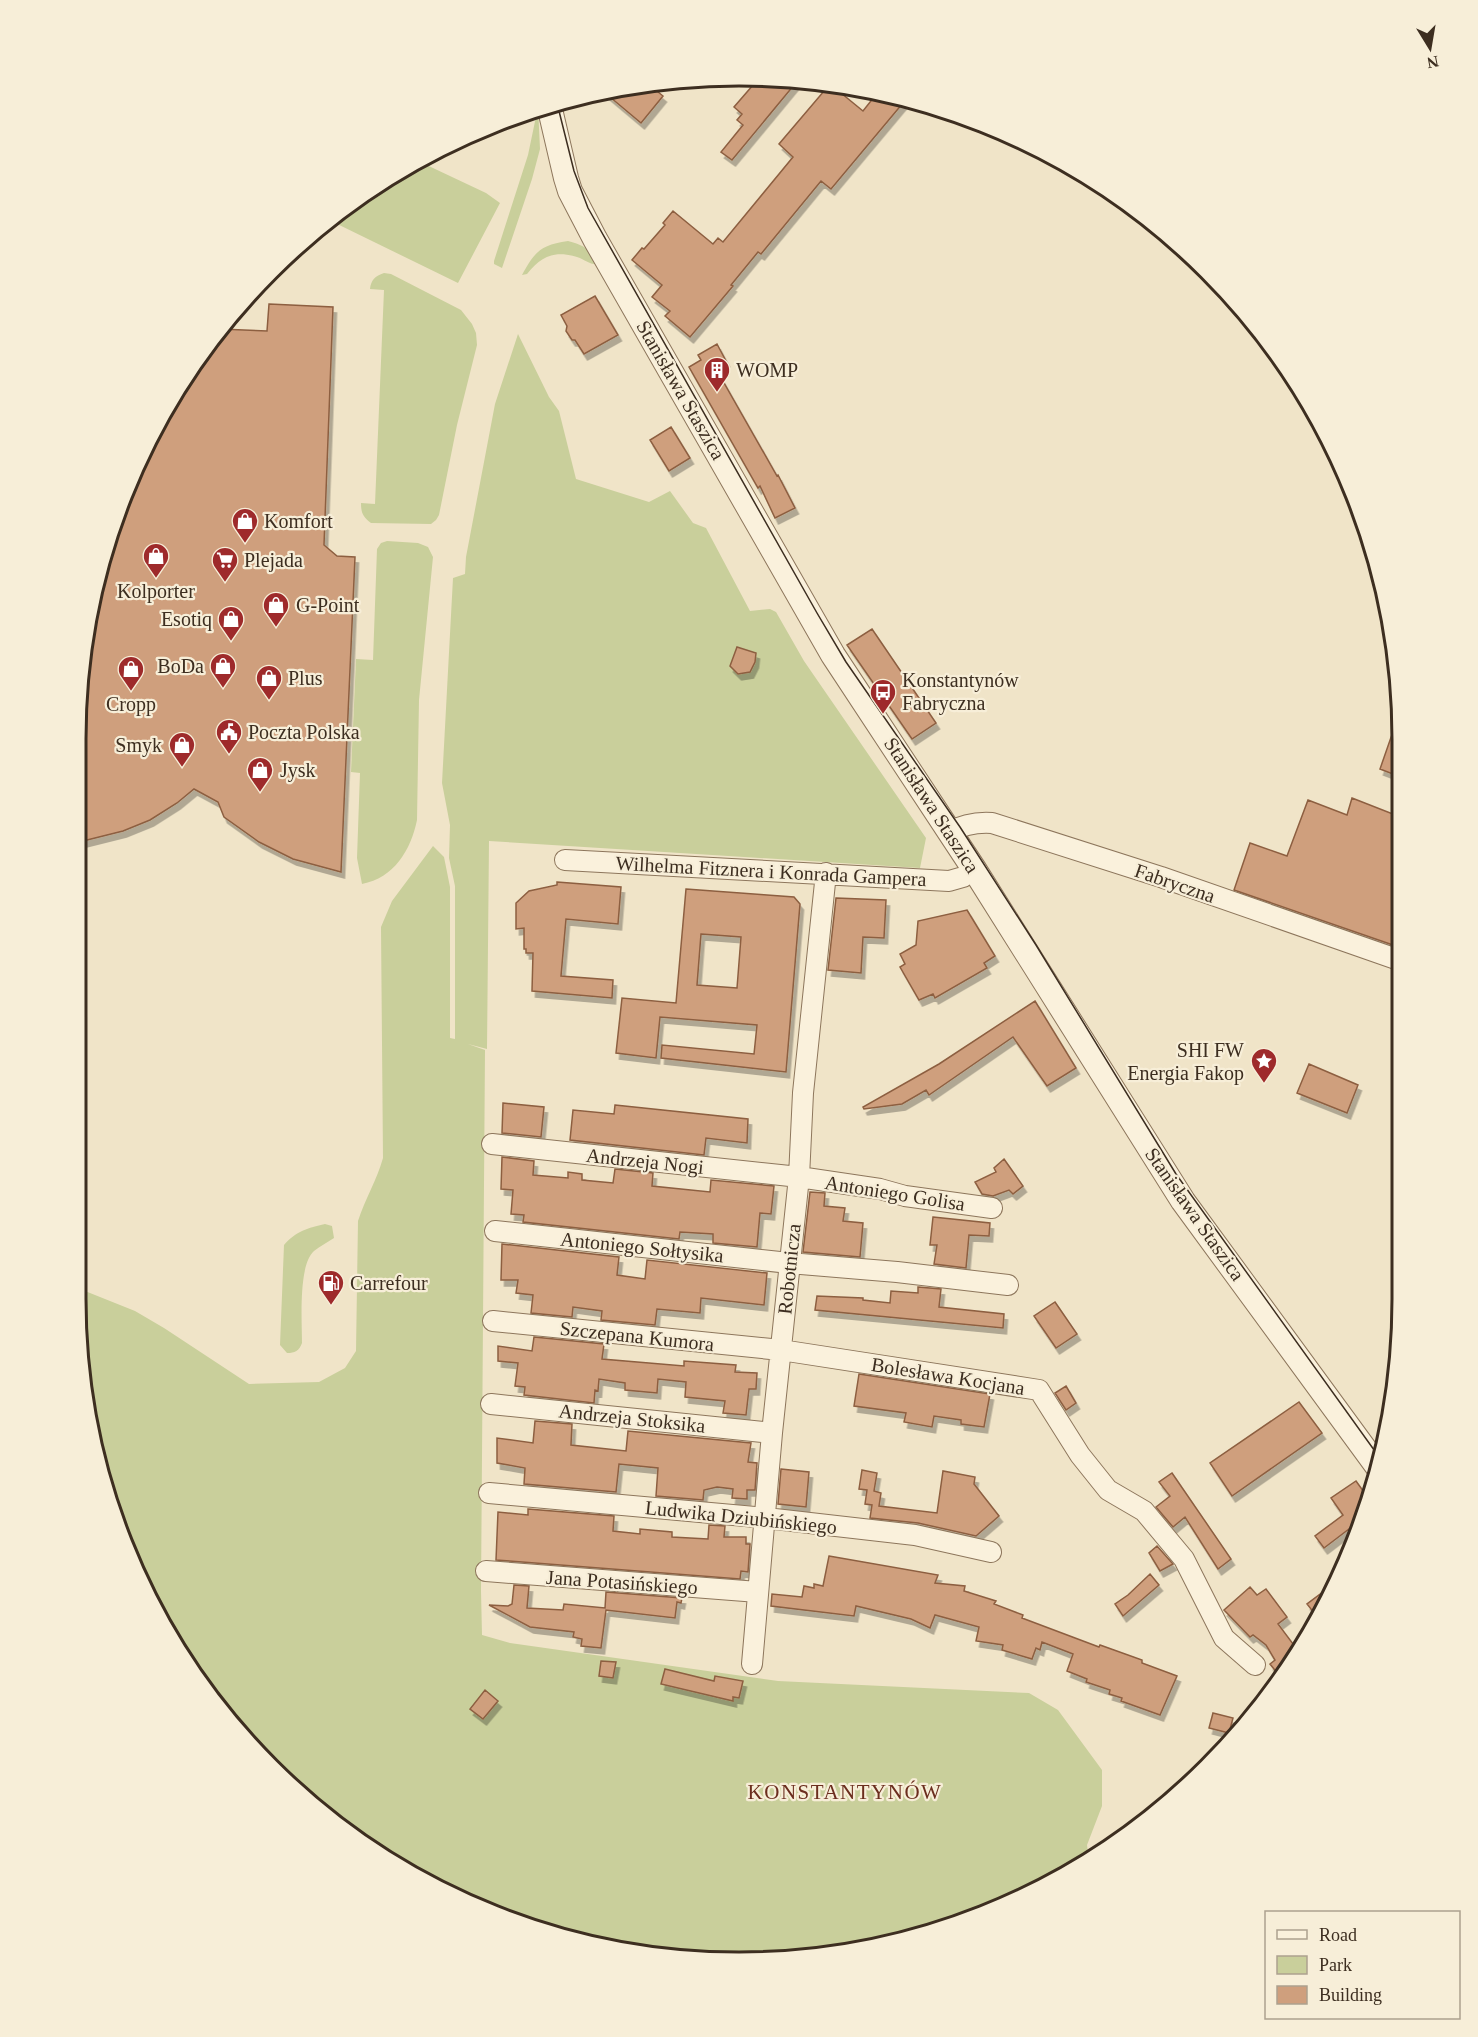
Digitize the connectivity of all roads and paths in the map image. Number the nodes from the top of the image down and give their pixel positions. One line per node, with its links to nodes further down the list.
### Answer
1 (551, 114): 2 (street, Stanisława Staszica)
2 (950, 832): 4 (street, Stanisława Staszica); 6 (street, Fabryczna)
3 (565, 860): 5 (street, Wilhelma Fitznera i Konrada Gampera)
4 (974, 869): 5 (street, Wilhelma Fitznera i Konrada Gampera); 17 (street, Stanisława Staszica)
5 (826, 873): 8 (street, Robotnicza)
6 (1392, 958)
7 (492, 1144): 8 (street, Andrzeja Nogi)
8 (799, 1177): 9 (street, Antoniego Golisa); 11 (street, Robotnicza)
9 (992, 1208)
10 (495, 1231): 11 (street, Antoniego Sołtysika)
11 (789, 1263): 12 (street, Antoniego Sołtysika); 14 (street, Robotnicza)
12 (1008, 1285)
13 (493, 1321): 14 (street, Szczepana Kumora)
14 (781, 1350): 16 (street, Robotnicza); 24 (street, Bolesława Kocjana)
15 (491, 1404): 16 (street, Andrzeja Stoksika)
16 (772, 1433): 19 (street, Robotnicza)
17 (1372, 1459)
18 (489, 1493): 19 (street, Ludwika Dziubińskiego)
19 (766, 1518): 20 (street, Ludwika Dziubińskiego); 22 (street, Robotnicza)
20 (991, 1552)
21 (486, 1571): 22 (street, Jana Potasińskiego)
22 (758, 1592): 23 (street, Robotnicza)
23 (752, 1664)
24 (1255, 1665)

